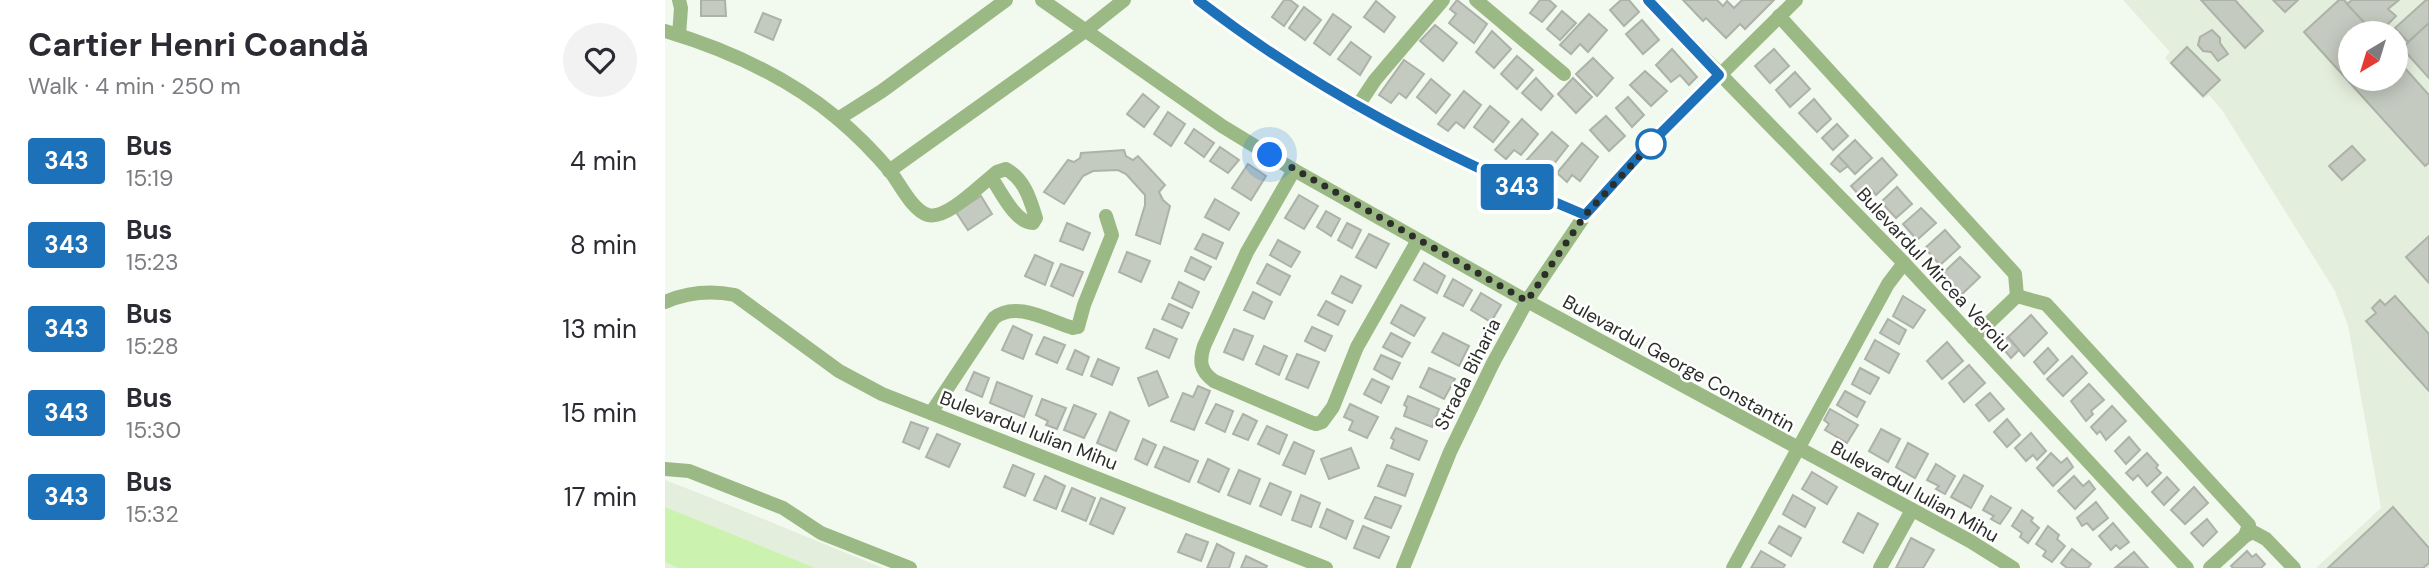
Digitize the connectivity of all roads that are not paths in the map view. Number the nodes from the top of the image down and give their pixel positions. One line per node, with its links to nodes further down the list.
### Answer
1 (679, 0): 12 (street)
2 (1006, 0): 16 (street)
3 (1042, 0): 11 (street, Bulevardul George Constantin)
4 (1124, 0): 11 (street)
5 (1198, 0): 15 (street)
6 (1443, 0): 15 (street)
7 (1476, 0): 13 (street)
8 (1648, 0): 14 (street, Bulevardul Mircea Veroiu)
9 (1796, 0): 10 (street, Strada Biharia)
10 (1779, 16): 14 (street, Strada Biharia); 24 (street)
11 (1085, 31): 17 (street, Bulevardul George Constantin); 18 (street)
12 (672, 33): 16 (street)
13 (1565, 74)
14 (1719, 75): 20 (street, Strada Biharia); 23 (street, Bulevardul Mircea Veroiu)
15 (1357, 107): 20 (street)
16 (838, 119): 18 (street)
17 (1294, 170): 22 (street, Bulevardul George Constantin); 22 (street)
18 (889, 171): 19 (street)
19 (991, 177)
20 (1585, 215): 25 (street, Strada Biharia)
21 (1106, 216): 28 (street)
22 (1417, 240): 25 (street, Bulevardul George Constantin)
23 (1904, 263): 27 (street, Bulevardul Mircea Veroiu); 29 (street)
24 (2017, 296): 27 (street); 32 (street)
25 (1527, 301): 29 (street, Bulevardul George Constantin); 35 (street, Strada Biharia)
26 (665, 302): 28 (street, Bulevardul Iulian Mihu)
27 (1973, 338): 39 (street, Bulevardul Mircea Veroiu)
28 (931, 412): 34 (street, Bulevardul Iulian Mihu)
29 (1798, 450): 31 (street, Bulevardul Iulian Mihu); 36 (street)
30 (665, 469): 33 (street)
31 (1912, 510): 37 (street); 38 (street, Bulevardul Iulian Mihu)
32 (2245, 536): 40 (street); 41 (street)
33 (910, 568)
34 (1327, 568)
35 (1403, 568)
36 (1733, 568)
37 (1881, 568)
38 (2013, 568)
39 (2187, 568)
40 (2210, 568)
41 (2294, 568)

